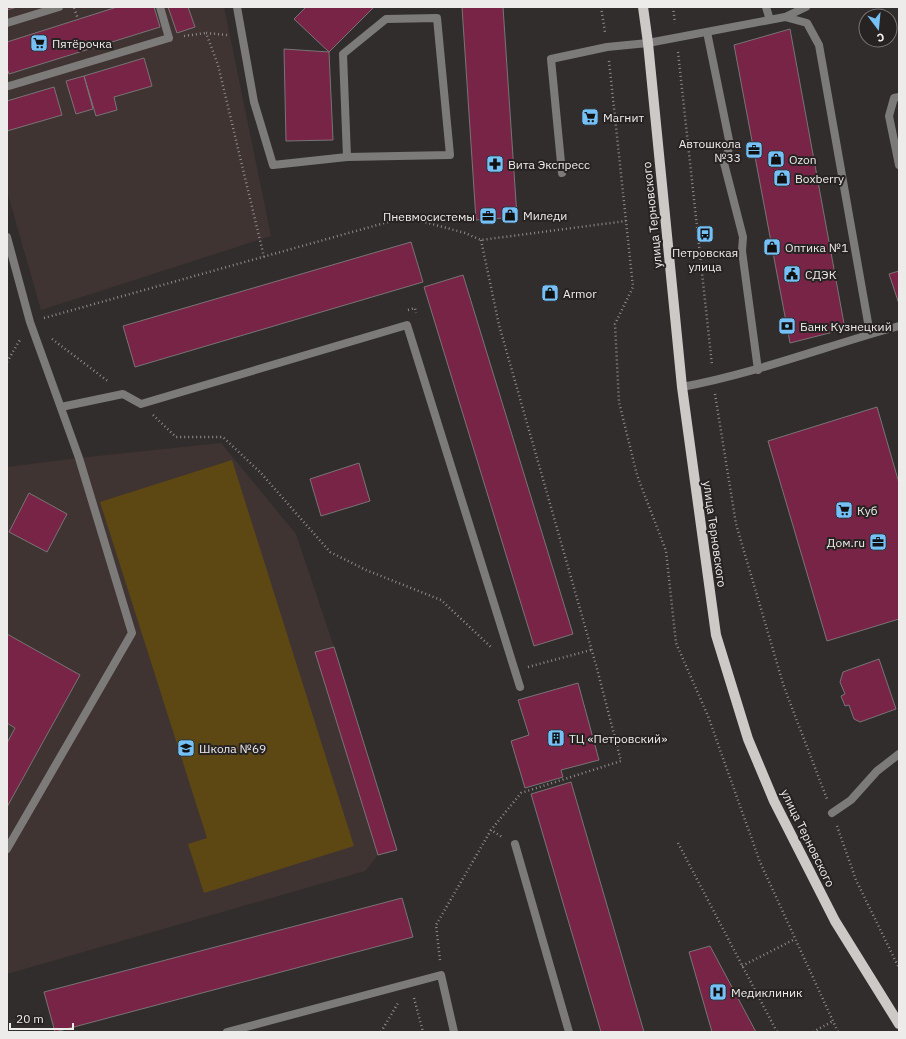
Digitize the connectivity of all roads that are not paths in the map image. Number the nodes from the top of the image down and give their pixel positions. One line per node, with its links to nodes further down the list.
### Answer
1 (59, 7): 9 (lane)
2 (160, 7): 12 (lane)
3 (237, 7): 14 (lane)
4 (643, 7): 11 (main road, улица Терновского)
5 (766, 7): 8 (lane)
6 (806, 7): 7 (lane)
7 (785, 17): 8 (lane); 19 (lane)
8 (770, 20): 10 (lane)
9 (7, 23)
10 (707, 32): 11 (lane); 20 (lane)
11 (648, 43): 16 (lane); 21 (main road, улица Терновского)
12 (9, 86)
13 (899, 97): 15 (lane)
14 (347, 157): 14 (lane)
15 (899, 165)
16 (562, 173)
17 (7, 238): 22 (lane)
18 (899, 326): 19 (lane)
19 (870, 334): 20 (lane)
20 (758, 370): 21 (lane)
21 (682, 387): 28 (main road, улица Терновского)
22 (62, 407): 23 (lane); 27 (lane)
23 (520, 687)
24 (899, 754): 25 (lane)
25 (832, 813)
26 (515, 844): 31 (lane)
27 (7, 849)
28 (899, 1024)
29 (227, 1032): 30 (lane)
30 (454, 1032)
31 (569, 1032)

